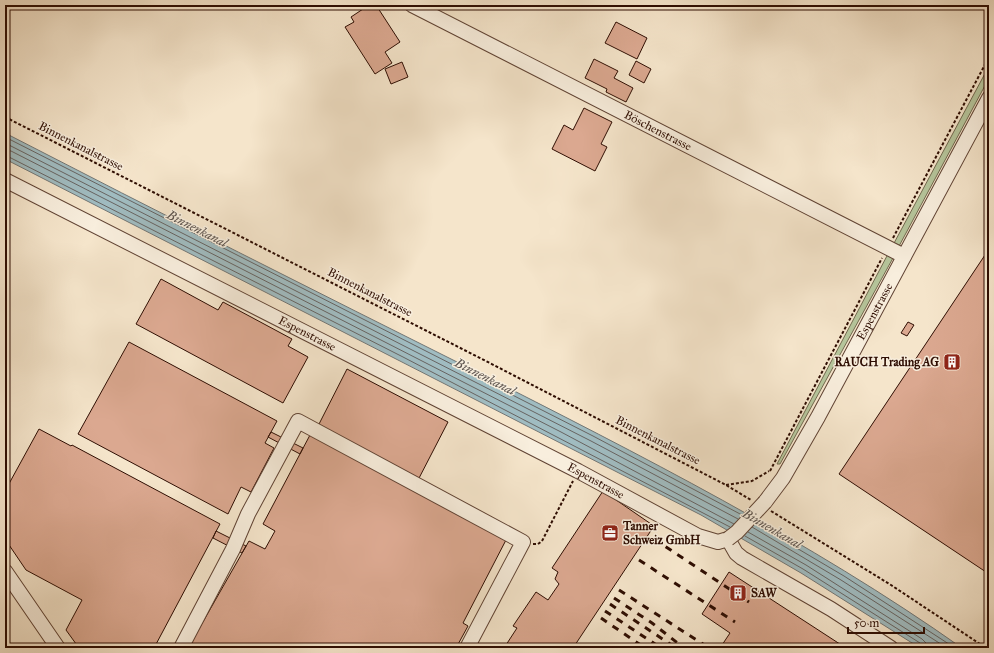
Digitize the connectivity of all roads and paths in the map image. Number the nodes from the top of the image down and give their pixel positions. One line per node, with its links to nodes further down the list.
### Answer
1 (412, 5): 6 (street, Böschenstrasse)
2 (989, 57): 6 (path)
3 (989, 98): 7 (street, Espenstrasse)
4 (5, 118): 11 (path, Binnenkanalstrasse)
5 (5, 180): 8 (street, Espenstrasse)
6 (887, 248): 7 (street, Böschenstrasse); 9 (path)
7 (904, 256): 10 (street, Espenstrasse)
8 (578, 471): 13 (street, Espenstrasse); 14 (path)
9 (770, 471): 10 (path); 11 (path)
10 (783, 478): 12 (street, Espenstrasse)
11 (726, 485): 12 (path, Binnenkanalstrasse)
12 (762, 505): 13 (street, Espenstrasse, bridge); 20 (path, Binnenkanalstrasse)
13 (723, 540): 19 (street)
14 (523, 542): 17 (street); 18 (street)
15 (5, 570): 16 (street)
16 (58, 648)
17 (181, 648)
18 (467, 648)
19 (891, 648)
20 (986, 648)

